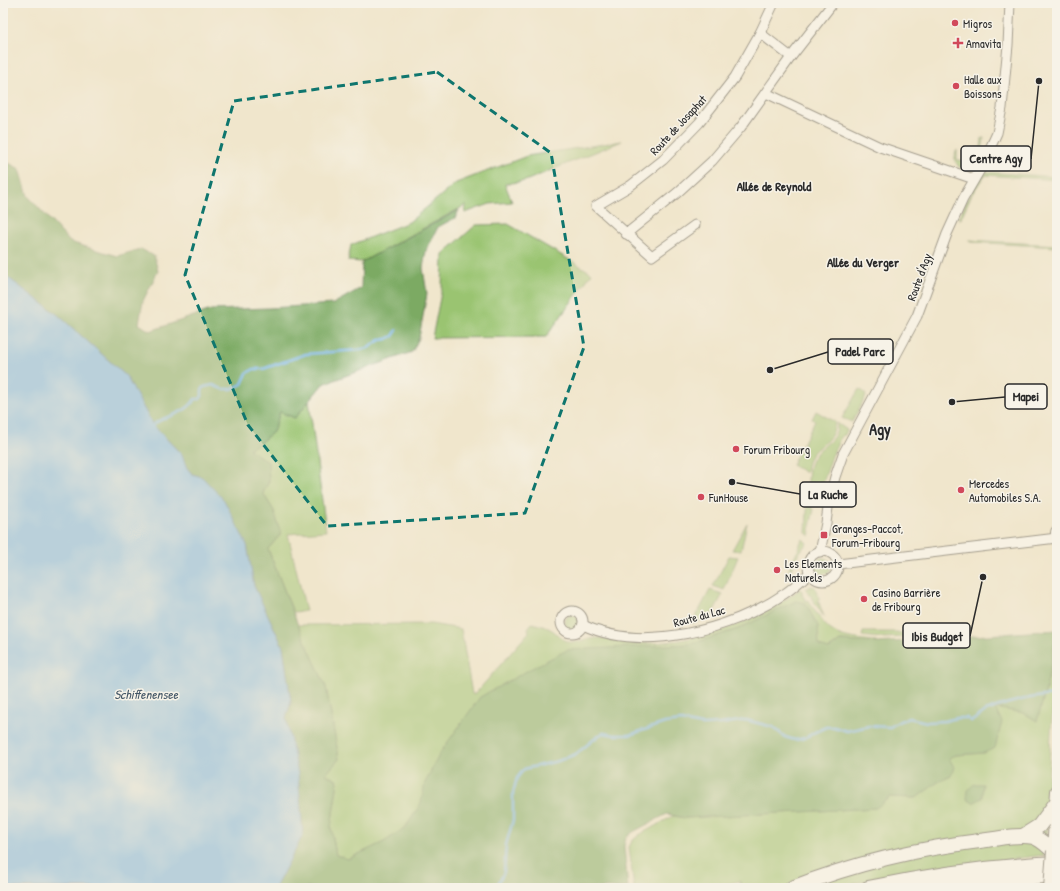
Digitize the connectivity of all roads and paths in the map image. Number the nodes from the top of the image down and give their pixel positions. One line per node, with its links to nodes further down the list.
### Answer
1 (774, 3): 4 (street, Route de Josaphat)
2 (833, 3): 5 (street)
3 (1010, 3): 7 (street, Route d'Agy)
4 (760, 33): 5 (street); 9 (street, Route de Josaphat)
5 (791, 57): 6 (street)
6 (766, 93): 7 (street); 9 (street)
7 (974, 179): 12 (street, Route d'Agy)
8 (695, 225): 9 (street, Route de Josaphat)
9 (626, 234)
10 (1057, 532): 11 (main road)
11 (1057, 539): 13 (street)
12 (820, 552): 13 (street); 14 (street)
13 (838, 564): 14 (street)
14 (810, 573): 15 (street, Route du Lac)
15 (583, 625)
16 (1057, 799): 17 (highway); 18 (main road)
17 (1024, 836): 18 (highway); 22 (highway)
18 (1055, 857): 23 (highway); 25 (main road, bridge)
19 (1057, 875): 20 (highway)
20 (994, 880): 21 (highway); 24 (highway)
21 (1057, 883)
22 (792, 888)
23 (868, 888)
24 (935, 888)
25 (1050, 888)

